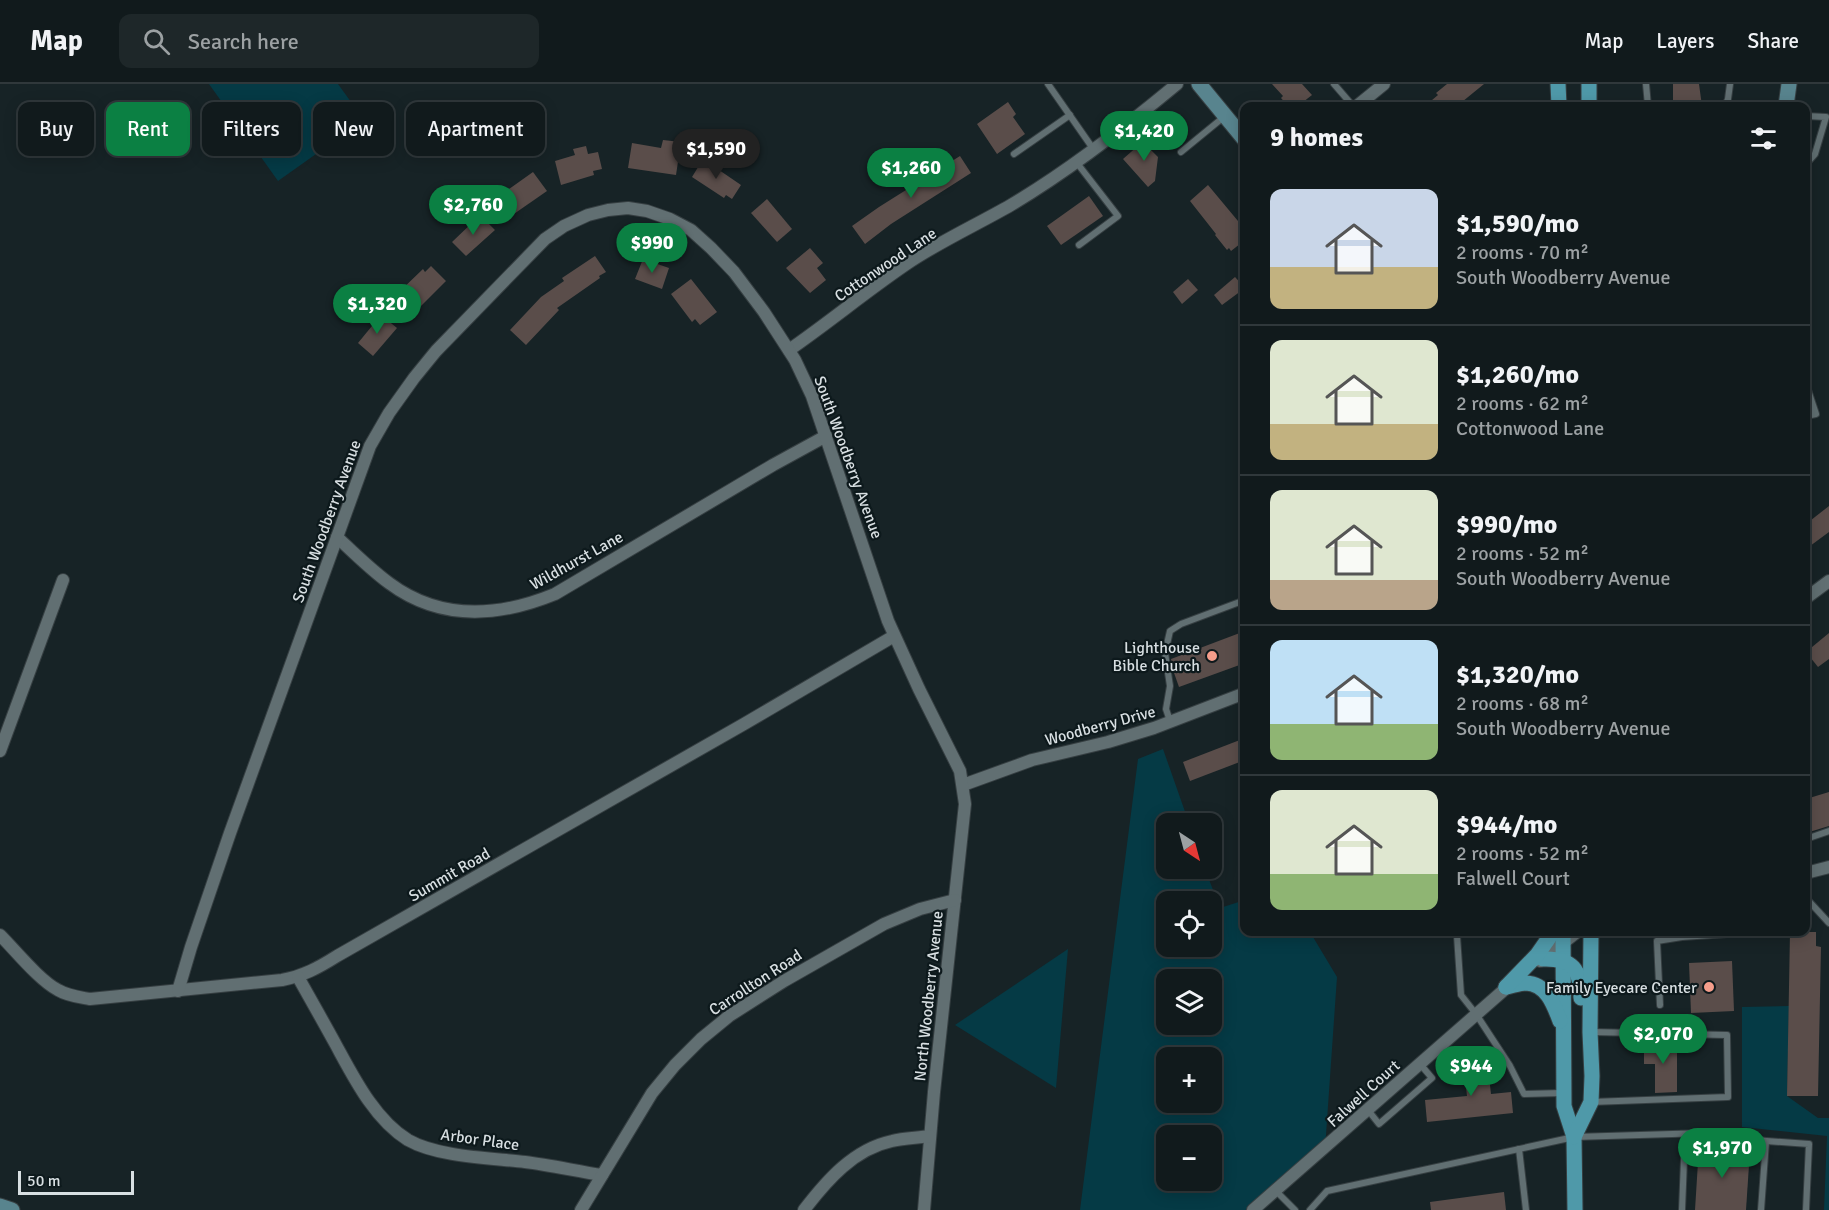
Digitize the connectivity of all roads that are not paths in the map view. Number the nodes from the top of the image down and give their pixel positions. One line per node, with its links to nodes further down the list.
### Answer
1 (1048, 84): 18 (lane)
2 (1177, 84): 22 (street, Cottonwood Lane)
3 (1199, 84): 19 (main road)
4 (1335, 84): 11 (lane)
5 (1384, 84): 12 (street)
6 (1558, 84): 13 (main road)
7 (1589, 84): 14 (main road)
8 (1646, 84): 15 (lane)
9 (1730, 84): 16 (lane)
10 (1789, 84): 17 (main road)
11 (1351, 102)
12 (1360, 102)
13 (1559, 102)
14 (1589, 102)
15 (1648, 102)
16 (1727, 102)
17 (1787, 102)
18 (1070, 115): 22 (lane); 24 (lane)
19 (1225, 116): 21 (main road); 23 (lane)
20 (1810, 116): 25 (lane)
21 (1240, 134)
22 (1095, 150): 26 (street, Cottonwood Lane)
23 (1181, 152)
24 (1014, 154)
25 (1810, 160)
26 (1077, 163): 27 (lane); 28 (street, Cottonwood Lane)
27 (1078, 245)
28 (789, 350): 31 (street, South Woodberry Avenue); 32 (street, South Woodberry Avenue)
29 (1810, 396): 30 (lane)
30 (1810, 415)
31 (826, 436): 32 (street, Wildhurst Lane); 37 (street, South Woodberry Avenue)
32 (337, 537): 60 (street, South Woodberry Avenue)
33 (63, 580): 40 (street)
34 (1829, 581): 35 (street)
35 (1810, 595)
36 (1240, 602): 39 (lane)
37 (894, 636): 41 (street, South Woodberry Avenue); 58 (street, Summit Road)
38 (1240, 695): 39 (street, Woodberry Drive)
39 (1170, 722): 41 (street, Woodberry Drive)
40 (0, 751)
41 (963, 785): 46 (street, North Woodberry Avenue)
42 (1829, 831): 43 (lane)
43 (1810, 838)
44 (1829, 867): 45 (street)
45 (1810, 872)
46 (955, 900): 71 (street, North Woodberry Avenue); 75 (street, Carrollton Road)
47 (1810, 902): 48 (lane)
48 (1829, 923)
49 (0, 935): 60 (street, Summit Road)
50 (1457, 936): 62 (lane)
51 (1559, 936): 56 (street, Falwell Court)
52 (1559, 936): 59 (main road)
53 (1560, 936): 57 (main road)
54 (1591, 936): 64 (main road)
55 (1675, 936): 61 (lane)
56 (1543, 958): 57 (main road); 59 (street, Falwell Court)
57 (1563, 961): 63 (main road); 66 (main road)
58 (298, 977): 60 (street, Summit Road); 75 (street, Arbor Place)
59 (1506, 987): 62 (street, Falwell Court); 63 (main road)
60 (178, 991)
61 (1660, 1005)
62 (1476, 1014): 65 (street, Falwell Court); 67 (lane)
63 (1564, 1031): 67 (main road)
64 (1590, 1032): 66 (main road); 68 (lane)
65 (1420, 1064): 69 (street, Falwell Court); 69 (lane)
66 (1592, 1076): 68 (main road)
67 (1564, 1093): 72 (main road)
68 (1591, 1102): 72 (main road)
69 (1368, 1110): 76 (street, Falwell Court)
70 (1685, 1134): 72 (lane); 73 (lane); 87 (lane)
71 (930, 1136): 80 (street); 81 (street, North Woodberry Avenue)
72 (1574, 1137): 74 (lane); 86 (main road)
73 (1766, 1141): 88 (lane); 89 (lane)
74 (1518, 1149): 84 (lane); 85 (lane)
75 (602, 1175): 79 (street, Carrollton Road)
76 (1276, 1191): 82 (street, Falwell Court); 83 (lane)
77 (0, 1206): 78 (main road)
78 (12, 1210)
79 (581, 1210)
80 (804, 1210)
81 (924, 1210)
82 (1253, 1210)
83 (1295, 1210)
84 (1310, 1210)
85 (1526, 1210)
86 (1575, 1210)
87 (1683, 1210)
88 (1761, 1210)
89 (1806, 1210)

